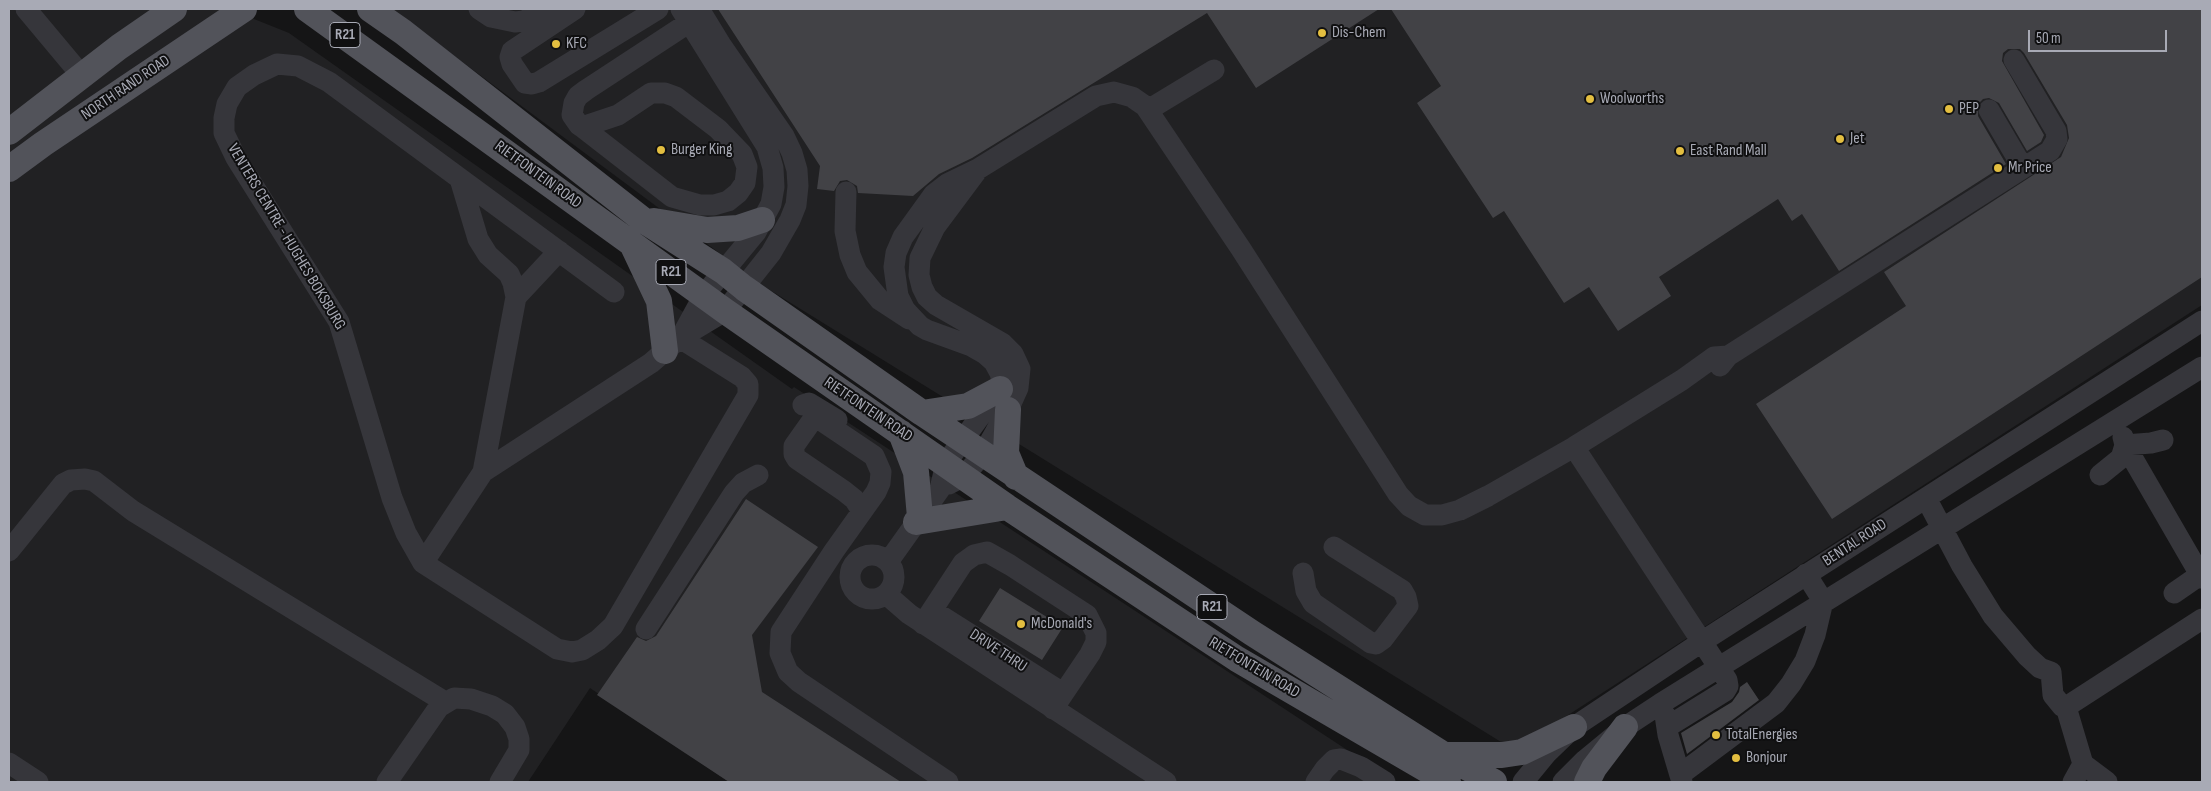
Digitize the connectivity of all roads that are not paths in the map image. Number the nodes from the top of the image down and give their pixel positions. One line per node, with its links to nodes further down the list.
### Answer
1 (26, 9): 13 (street)
2 (244, 9): 21 (main road, NORTH RAND ROAD)
3 (307, 9): 27 (main road, RIETFONTEIN ROAD / R21)
4 (479, 9): 5 (street)
5 (546, 9)
6 (575, 9): 7 (street)
7 (652, 10): 10 (street)
8 (168, 11): 13 (main road, NORTH RAND ROAD)
9 (376, 12): 25 (main road, RIETFONTEIN ROAD / R21)
10 (693, 14): 17 (street); 26 (street); 30 (street)
11 (2014, 60): 20 (street)
12 (1214, 70): 14 (street)
13 (82, 76): 18 (main road, NORTH RAND ROAD)
14 (1148, 110): 22 (street); 47 (street)
15 (1989, 110): 20 (street)
16 (618, 115): 17 (street); 19 (street); 19 (street)
17 (582, 127): 19 (street)
18 (9, 132)
19 (613, 151)
20 (2023, 168): 47 (street)
21 (9, 169)
22 (978, 170): 36 (street); 39 (street)
23 (460, 179): 28 (street, VENTERS CENTRE - HUGHES BOKSBURG); 32 (street); 63 (street, VENTERS CENTRE - HUGHES BOKSBURG)
24 (846, 192): 36 (street)
25 (643, 220): 26 (main road); 29 (main road, RIETFONTEIN ROAD / R21)
26 (762, 220): 29 (street)
27 (633, 245): 33 (main road, RIETFONTEIN ROAD / R21); 37 (main road)
28 (559, 251): 31 (street, VENTERS CENTRE - HUGHES BOKSBURG); 32 (street)
29 (723, 271): 30 (main road, RIETFONTEIN ROAD / R21); 33 (street)
30 (744, 288): 34 (street); 41 (main road, RIETFONTEIN ROAD / R21)
31 (614, 292)
32 (516, 296): 50 (street)
33 (704, 296): 34 (main road, RIETFONTEIN ROAD / R21); 37 (street)
34 (725, 311): 37 (street); 43 (main road, RIETFONTEIN ROAD / R21)
35 (2202, 321): 54 (street, BENTAL ROAD)
36 (920, 326): 39 (street)
37 (672, 345): 50 (street); 63 (street)
38 (2202, 367): 42 (street, BENTAL ROAD)
39 (1004, 400): 41 (main road); 46 (street); 52 (main road)
40 (803, 405): 48 (street)
41 (922, 413): 46 (main road, RIETFONTEIN ROAD / R21)
42 (2117, 419): 45 (street); 58 (street, BENTAL ROAD)
43 (901, 433): 49 (main road, RIETFONTEIN ROAD / R21); 57 (main road)
44 (2163, 440): 45 (street)
45 (2125, 446): 53 (street); 67 (street)
46 (972, 447): 49 (street); 52 (main road, RIETFONTEIN ROAD / R21)
47 (1574, 447): 74 (street)
48 (879, 464): 56 (street); 56 (street)
49 (955, 469): 55 (main road, RIETFONTEIN ROAD / R21); 57 (street)
50 (483, 472): 63 (street)
51 (758, 475): 73 (street)
52 (1016, 476): 83 (main road, RIETFONTEIN ROAD / R21)
53 (2100, 476)
54 (1926, 498): 58 (street); 66 (street, BENTAL ROAD)
55 (1007, 507): 57 (main road); 94 (main road, RIETFONTEIN ROAD / R21)
56 (862, 510): 61 (street)
57 (918, 520): 62 (street)
58 (1941, 528): 70 (street, BENTAL ROAD); 79 (street)
59 (1334, 547): 65 (street)
60 (9, 551): 77 (street)
61 (834, 552): 64 (street); 91 (street)
62 (888, 562): 64 (street); 69 (street)
63 (423, 563)
64 (854, 564): 69 (street)
65 (1303, 573)
66 (1806, 574): 70 (street); 74 (street, BENTAL ROAD)
67 (2201, 576): 68 (street)
68 (2174, 593)
69 (886, 594): 71 (street, DRIVE THRU)
70 (1823, 601): 75 (street, BENTAL ROAD); 87 (street)
71 (928, 617): 76 (street, DRIVE THRU); 76 (street)
72 (2202, 618): 79 (street)
73 (646, 629)
74 (1703, 640): 75 (street); 80 (street, BENTAL ROAD)
75 (1718, 667): 78 (street, BENTAL ROAD); 82 (street)
76 (1058, 701): 92 (street, DRIVE THRU)
77 (446, 702): 89 (street); 90 (street)
78 (1663, 702): 81 (street, BENTAL ROAD); 82 (street)
79 (2066, 707): 85 (street)
80 (1574, 727): 83 (main road); 96 (street, BENTAL ROAD)
81 (1625, 727): 97 (street, BENTAL ROAD); 98 (main road)
82 (1667, 728): 87 (street)
83 (1444, 755): 95 (main road, RIETFONTEIN ROAD / R21)
84 (9, 763): 88 (street)
85 (2078, 773): 99 (street)
86 (1320, 775): 93 (street)
87 (1681, 778)
88 (38, 782)
89 (387, 782)
90 (500, 782)
91 (948, 782)
92 (1166, 782)
93 (1384, 782)
94 (1448, 782)
95 (1494, 782)
96 (1523, 782)
97 (1564, 782)
98 (1587, 782)
99 (2107, 782)

